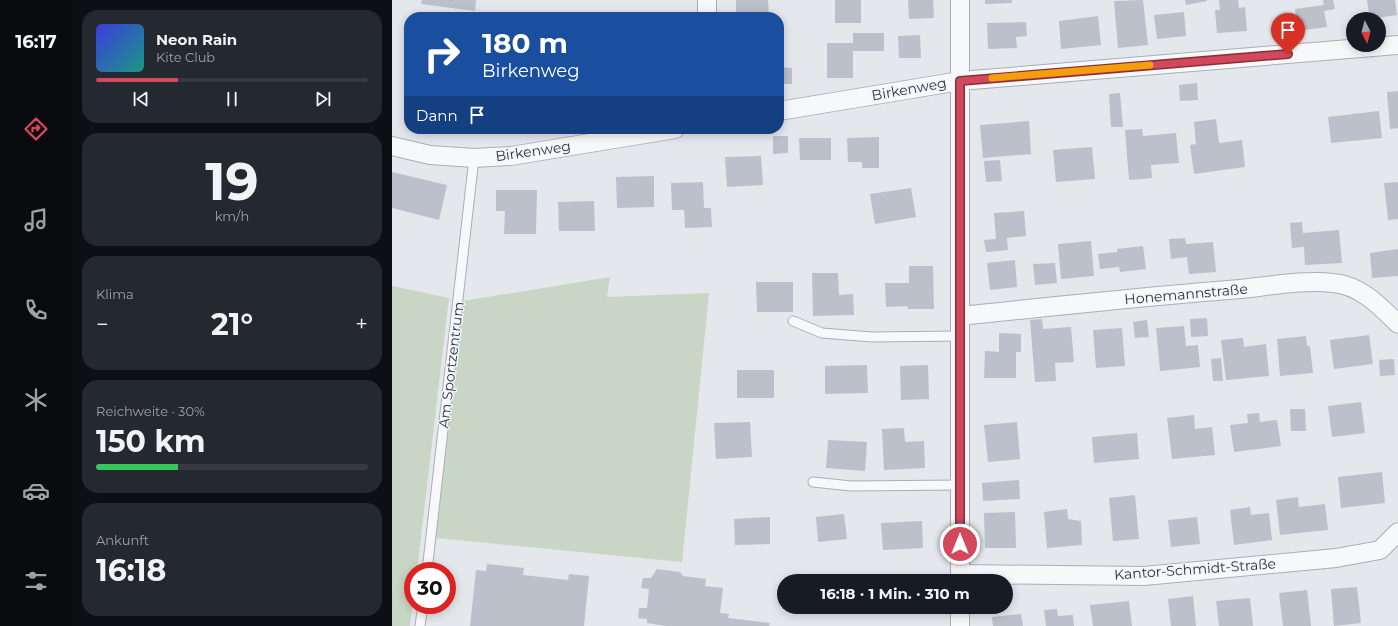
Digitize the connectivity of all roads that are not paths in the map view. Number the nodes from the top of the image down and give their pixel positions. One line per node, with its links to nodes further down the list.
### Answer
1 (707, 0): 3 (street)
2 (960, 0): 5 (street)
3 (707, 12)
4 (1398, 45): 5 (street, Birkenweg)
5 (960, 81): 6 (street, Birkenweg); 10 (street)
6 (784, 111)
7 (645, 134): 9 (street, Birkenweg)
8 (392, 146): 9 (street, Birkenweg)
9 (474, 158): 17 (lane, Am Sportzentrum)
10 (960, 316): 12 (street, Honemannstraße); 13 (street)
11 (793, 321): 13 (lane)
12 (1398, 324)
13 (960, 336): 15 (street)
14 (813, 482): 15 (lane)
15 (960, 485): 18 (street)
16 (1398, 532): 19 (street, Kantor-Schmidt-Straße)
17 (428, 562)
18 (960, 574)
19 (1013, 577)
20 (422, 614): 22 (lane)
21 (960, 614): 23 (street)
22 (420, 626)
23 (960, 626)

